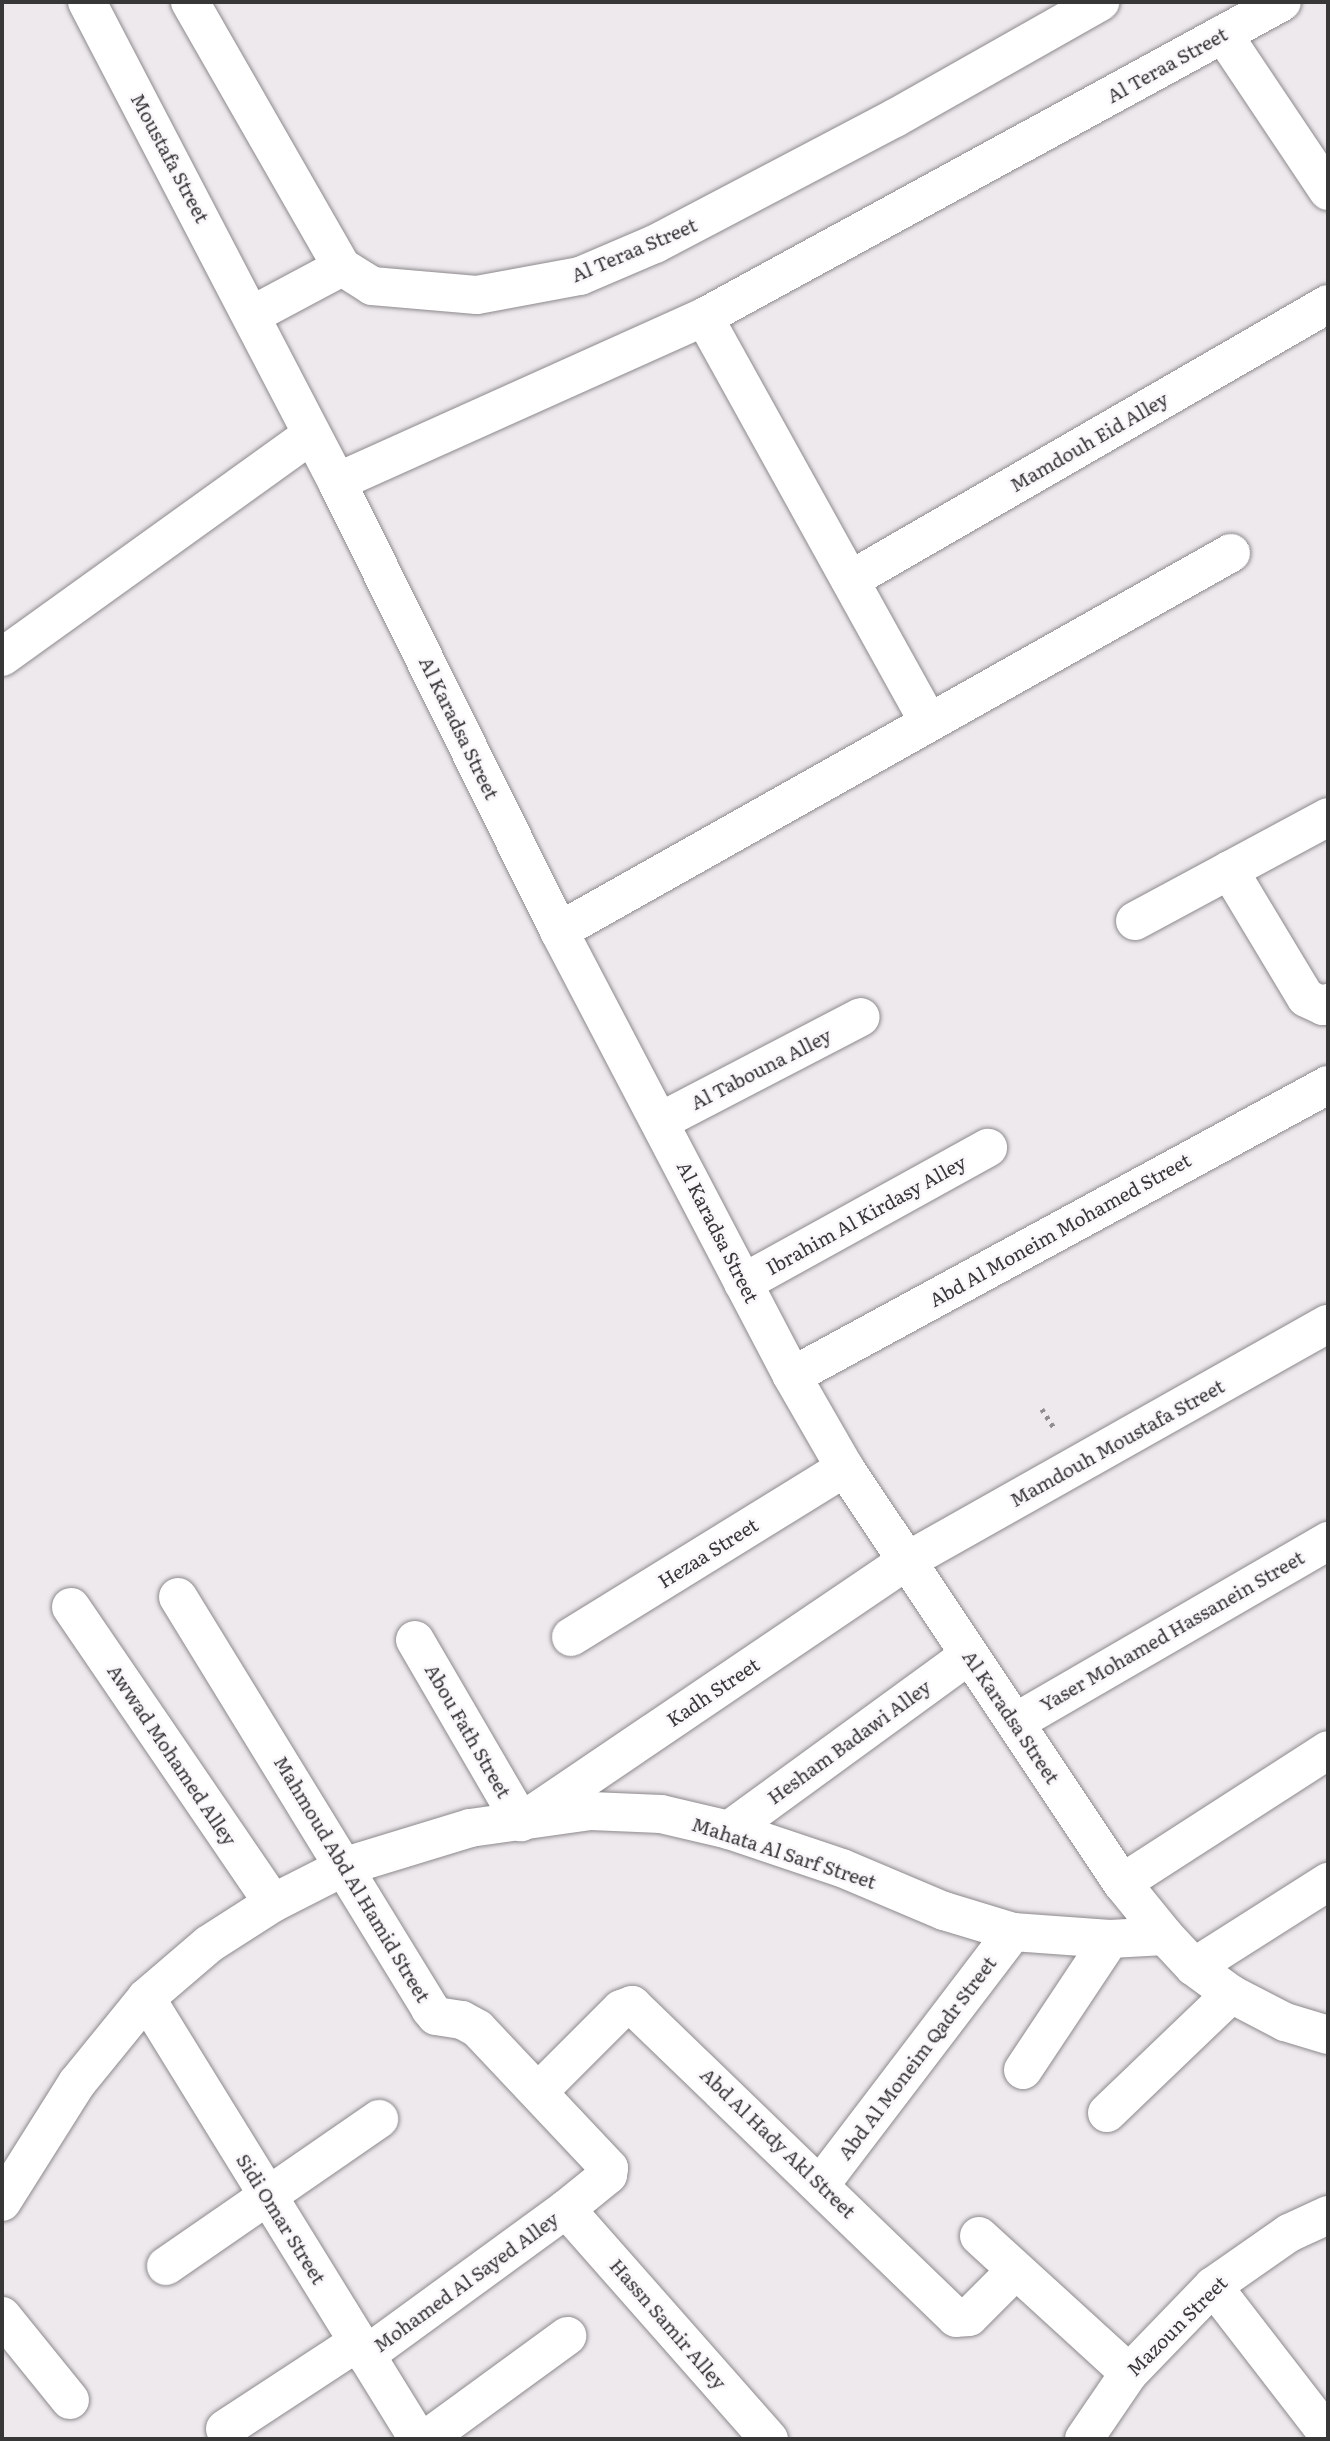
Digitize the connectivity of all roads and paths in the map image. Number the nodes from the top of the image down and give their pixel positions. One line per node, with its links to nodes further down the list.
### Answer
1 (88, 2): 9 (street, Moustafa Street)
2 (190, 2): 7 (street, Al Teraa Street)
3 (1100, 2): 7 (street, Al Teraa Street)
4 (1283, 2): 5 (street, Al Teraa Street)
5 (1223, 34): 6 (street); 10 (street, Al Teraa Street)
6 (1328, 191)
7 (342, 267): 9 (street)
8 (1328, 304): 14 (street, Mamdouh Eid Alley)
9 (252, 315): 11 (street, Al Karadsa Street)
10 (704, 317): 12 (street, Al Teraa Street); 14 (street)
11 (311, 435): 12 (street, Al Karadsa Street); 15 (street)
12 (337, 482): 20 (street, Al Karadsa Street)
13 (1231, 553): 16 (street)
14 (850, 580): 16 (street)
15 (2, 657)
16 (928, 721): 20 (street)
17 (1328, 817): 18 (street)
18 (1229, 870): 19 (street); 21 (street)
19 (1135, 921)
20 (559, 931): 24 (street, Al Karadsa Street)
21 (1328, 1003)
22 (861, 1017): 24 (street, Al Tabouna Alley)
23 (1328, 1085): 28 (street, Abd Al Moneim Mohamed Street)
24 (660, 1121): 26 (street, Al Karadsa Street)
25 (988, 1148): 26 (street, Ibrahim Al Kirdasy Alley)
26 (743, 1283): 28 (street, Al Karadsa Street)
27 (1328, 1324): 31 (street, Mamdouh Moustafa Street)
28 (792, 1376): 29 (street, Al Karadsa Street)
29 (845, 1468): 31 (street, Al Karadsa Street); 34 (street, Hezaa Street)
30 (1328, 1541): 37 (street, Yaser Mohamed Hassanein Street)
31 (905, 1562): 36 (street, Al Karadsa Street); 39 (street, Kadh Street)
32 (178, 1597): 41 (street, Mahmoud Abd Al Hamid Street)
33 (71, 1607): 44 (street, Awwad Mohamed Alley)
34 (571, 1637)
35 (415, 1640): 39 (street, Abou Fath Street)
36 (970, 1655): 37 (street, Al Karadsa Street); 40 (street, Hesham Badawi Alley)
37 (1016, 1722): 43 (street, Al Karadsa Street)
38 (1328, 1750): 43 (street)
39 (521, 1822): 40 (street, Mahata Al Sarf Street); 41 (street, Mahata Al Sarf Street)
40 (729, 1830): 45 (street, Mahata Al Sarf Street)
41 (346, 1866): 44 (street, Mahata Al Sarf Street); 53 (street, Mahmoud Abd Al Hamid Street)
42 (1328, 1882): 48 (street)
43 (1122, 1883): 46 (street, Al Karadsa Street)
44 (273, 1903): 50 (street, Mahata Al Sarf Street)
45 (1013, 1932): 47 (street, Mahata Al Sarf Street); 56 (street, Abd Al Moneim Qadr Street)
46 (1165, 1937): 47 (street, Mahata Al Sarf Street); 48 (street, Al Karadsa Street)
47 (1110, 1939): 52 (street)
48 (1194, 1967): 49 (street, Al Karadsa Street)
49 (1231, 1994): 51 (street, Al Karadsa Street); 54 (street)
50 (146, 1998): 57 (street, Mahata Al Sarf Street); 58 (street, Sidi Omar Street)
51 (1328, 2035)
52 (1023, 2070)
53 (538, 2092): 56 (street, Abd Al Hady Akl Street); 59 (street, Mahmoud Abd Al Hamid Street)
54 (1107, 2113)
55 (379, 2119): 58 (street)
56 (821, 2184): 63 (street, Abd Al Hady Akl Street)
57 (5, 2185)
58 (267, 2197): 62 (street); 67 (street, Sidi Omar Street)
59 (566, 2209): 67 (street, Mohamed Al Sayed Alley); 75 (street, Hassn Samir Alley)
60 (1328, 2215): 64 (street, Mazoun Street)
61 (979, 2236): 63 (street)
62 (166, 2266)
63 (1016, 2270): 68 (street)
64 (1213, 2286): 68 (street, Mazoun Street); 71 (street)
65 (2, 2316): 69 (street)
66 (568, 2336): 74 (street)
67 (362, 2348): 70 (street, Mohamed Al Sayed Alley); 73 (street, Sidi Omar Street)
68 (1129, 2374): 72 (street, Mazoun Street)
69 (70, 2400)
70 (225, 2429)
71 (1328, 2435)
72 (1089, 2436)
73 (418, 2439)
74 (426, 2439)
75 (769, 2439)

